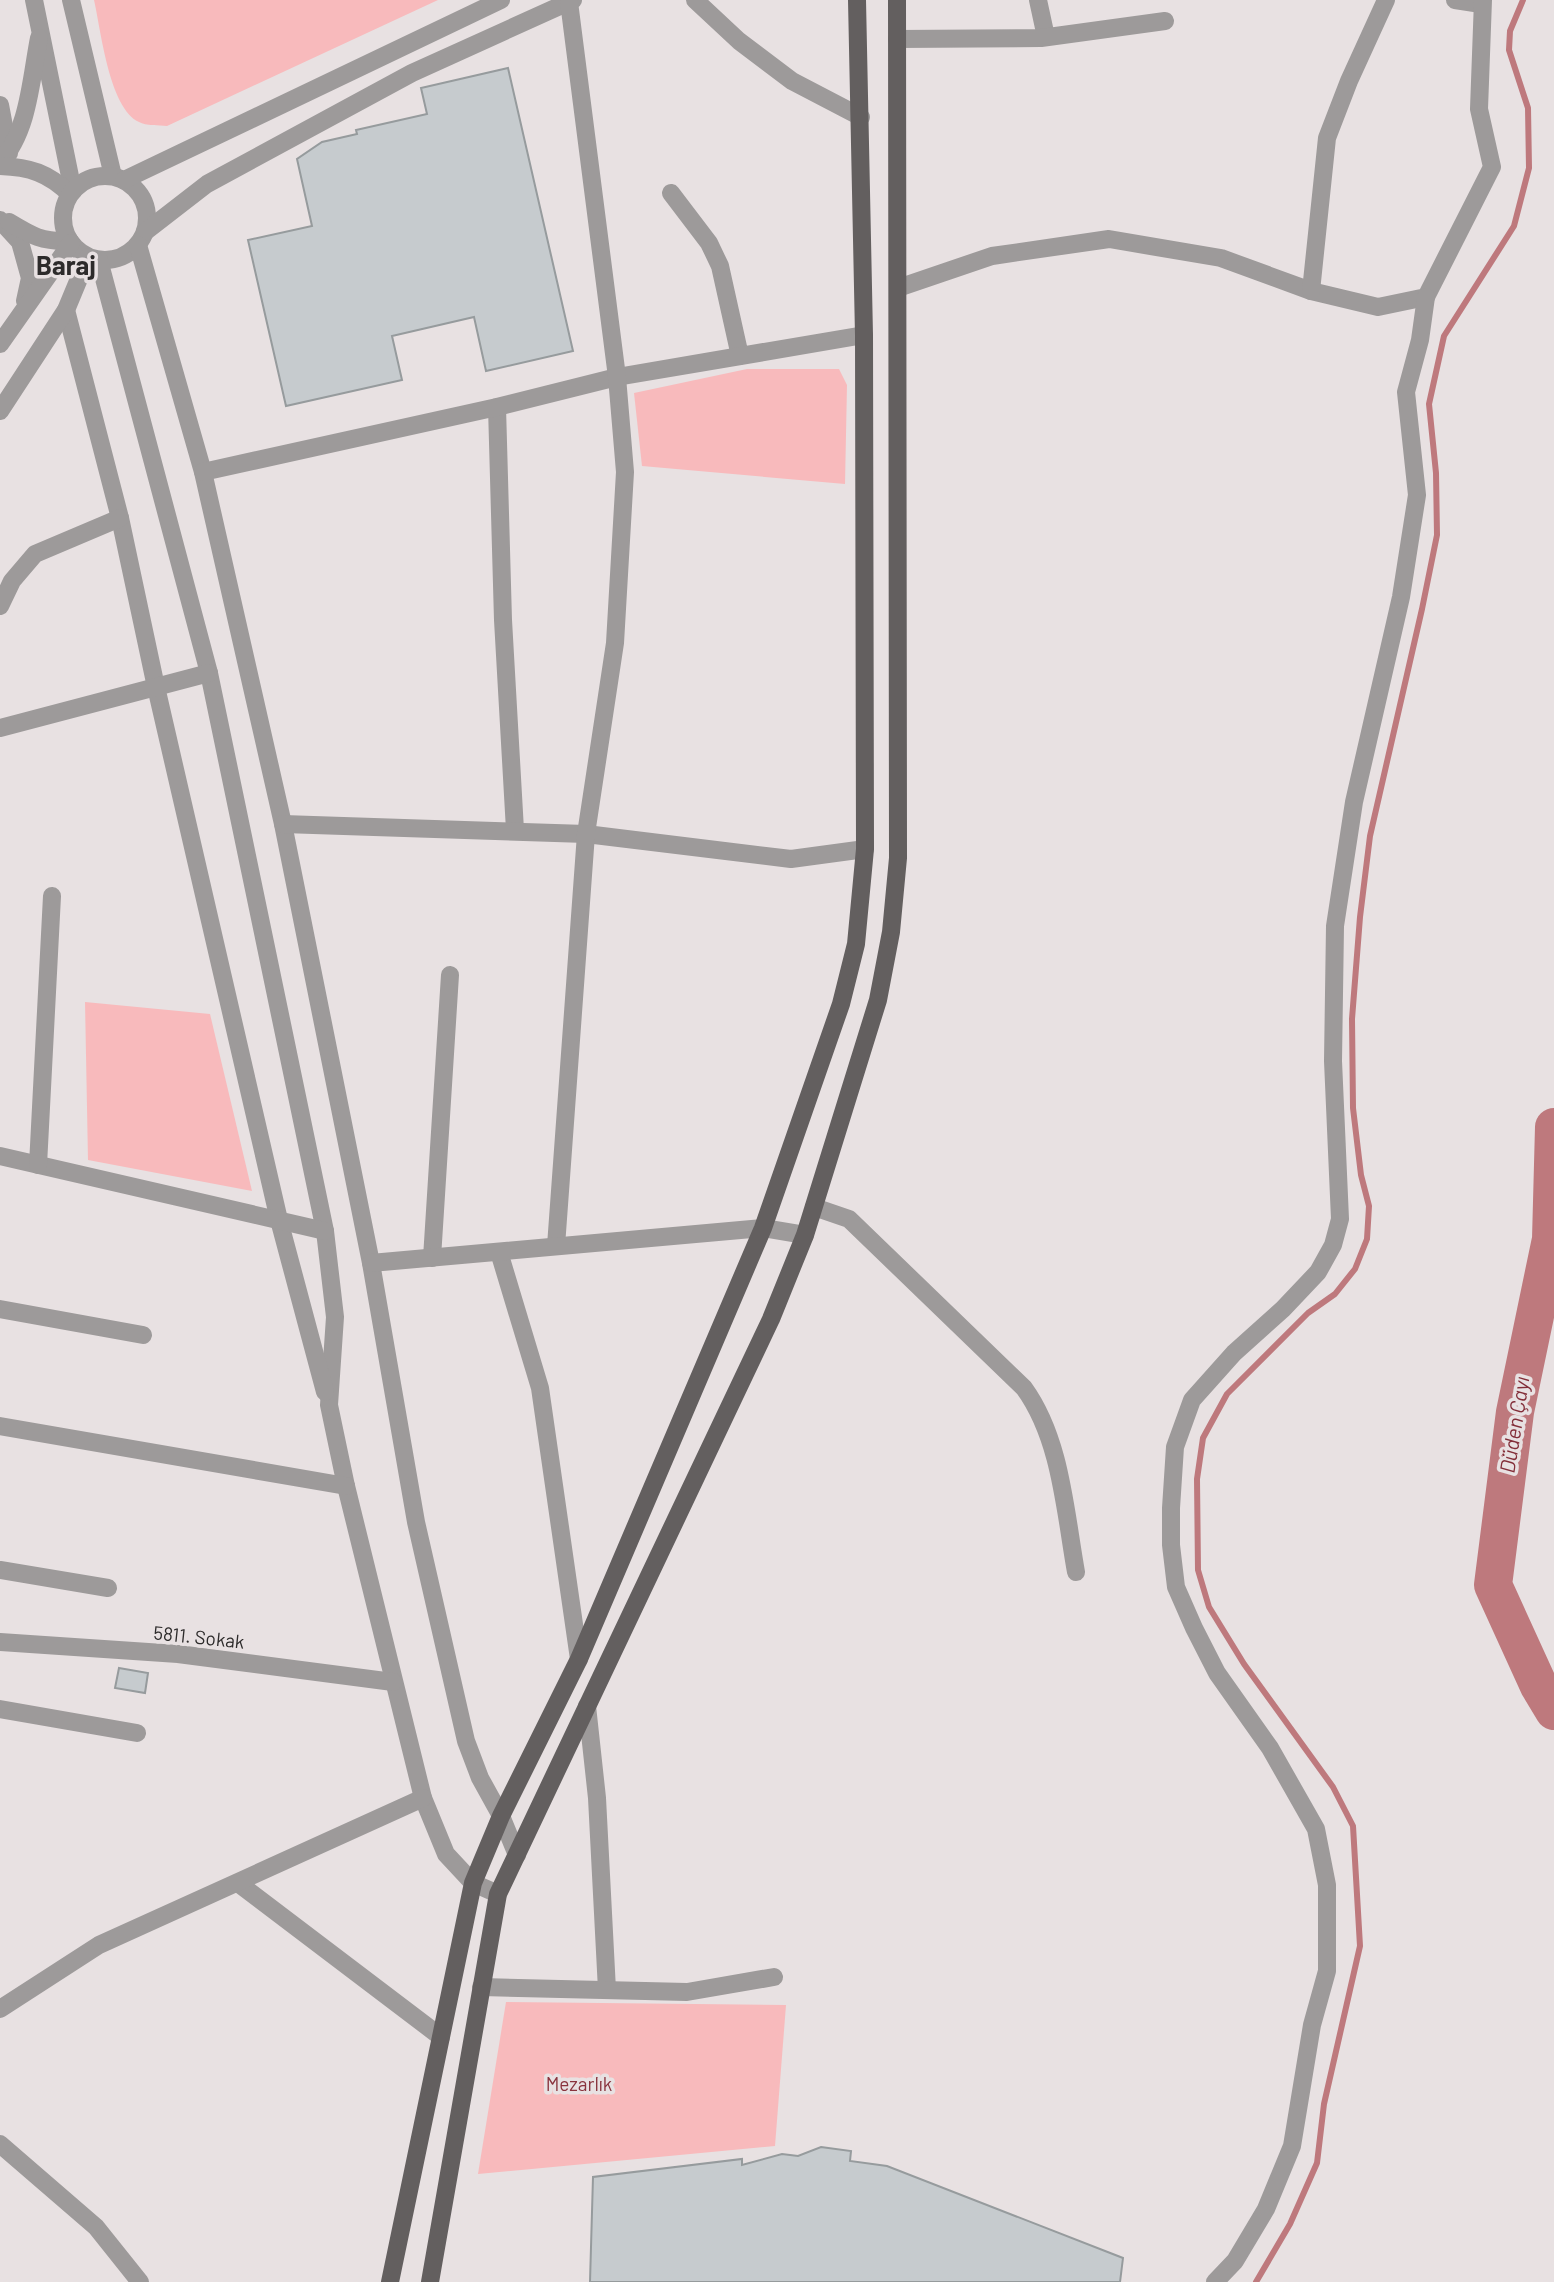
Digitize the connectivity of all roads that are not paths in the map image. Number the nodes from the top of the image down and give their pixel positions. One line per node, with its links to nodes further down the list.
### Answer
1 (34, 0): 13 (street)
2 (71, 0): 19 (street)
3 (501, 0): 19 (street)
4 (695, 0): 17 (street)
5 (857, 0): 17 (main road)
6 (897, 0): 15 (main road)
7 (1038, 0): 14 (street)
8 (1386, 0): 27 (street)
9 (1455, 0): 11 (street)
10 (571, 1): 23 (street); 34 (street)
11 (1482, 2): 28 (street)
12 (1165, 20): 14 (street)
13 (41, 28): 18 (street); 20 (street)
14 (1046, 37): 15 (street)
15 (897, 39): 26 (main road)
16 (0, 105): 18 (street)
17 (861, 117): 31 (main road)
18 (3, 160): 20 (street)
19 (119, 178): 20 (street); 23 (street)
20 (71, 192): 24 (street)
21 (671, 193): 33 (street)
22 (0, 218): 24 (street); 29 (street)
23 (141, 238): 25 (street); 37 (street)
24 (70, 242): 25 (street); 29 (street)
25 (93, 258): 30 (street); 40 (street)
26 (898, 288): 27 (street); 51 (main road)
27 (1311, 291): 28 (street)
28 (1426, 297): 89 (street)
29 (23, 309): 32 (street)
30 (66, 310): 36 (street); 38 (street)
31 (864, 335): 33 (street); 46 (main road)
32 (0, 344)
33 (740, 356): 34 (street)
34 (617, 377): 35 (street); 45 (street)
35 (497, 407): 37 (street); 44 (street)
36 (0, 411)
37 (203, 472): 43 (street)
38 (120, 518): 39 (street); 41 (street)
39 (0, 606)
40 (209, 673): 41 (street); 54 (street)
41 (156, 687): 42 (street); 52 (street)
42 (0, 728)
43 (283, 824): 44 (street); 59 (street)
44 (515, 830): 45 (street)
45 (586, 834): 46 (street); 56 (street)
46 (865, 849): 53 (main road)
47 (52, 896): 50 (street)
48 (450, 975): 58 (street)
49 (0, 1156): 50 (street)
50 (38, 1165): 52 (street)
51 (814, 1207): 55 (main road); 66 (street)
52 (279, 1220): 54 (street); 62 (street)
53 (763, 1228): 55 (street); 56 (street); 69 (main road)
54 (325, 1231): 62 (street)
55 (805, 1236): 71 (main road)
56 (556, 1247): 57 (street)
57 (499, 1252): 58 (street); 69 (street)
58 (432, 1258): 59 (street)
59 (371, 1263): 75 (street)
60 (0, 1309): 61 (street)
61 (143, 1335)
62 (329, 1405): 64 (street)
63 (0, 1426): 64 (street)
64 (346, 1486): 70 (street)
65 (0, 1570): 67 (street)
66 (1076, 1572)
67 (108, 1588)
68 (0, 1642): 70 (street, 5811. Sokak)
69 (579, 1660): 75 (main road)
70 (393, 1682): 74 (street)
71 (587, 1706): 76 (main road); 82 (street)
72 (0, 1709): 73 (street)
73 (136, 1733)
74 (424, 1798): 77 (street); 78 (street)
75 (501, 1816): 76 (street); 77 (main road)
76 (517, 1855): 79 (main road)
77 (472, 1882): 79 (street); 84 (main road)
78 (238, 1884): 83 (street); 84 (street)
79 (498, 1894): 81 (main road)
80 (774, 1977): 82 (street)
81 (481, 1987): 82 (street); 86 (main road)
82 (607, 1990)
83 (0, 2009)
84 (441, 2038): 88 (main road)
85 (0, 2144): 87 (street)
86 (434, 2281)
87 (140, 2282)
88 (390, 2282)
89 (1215, 2282)

